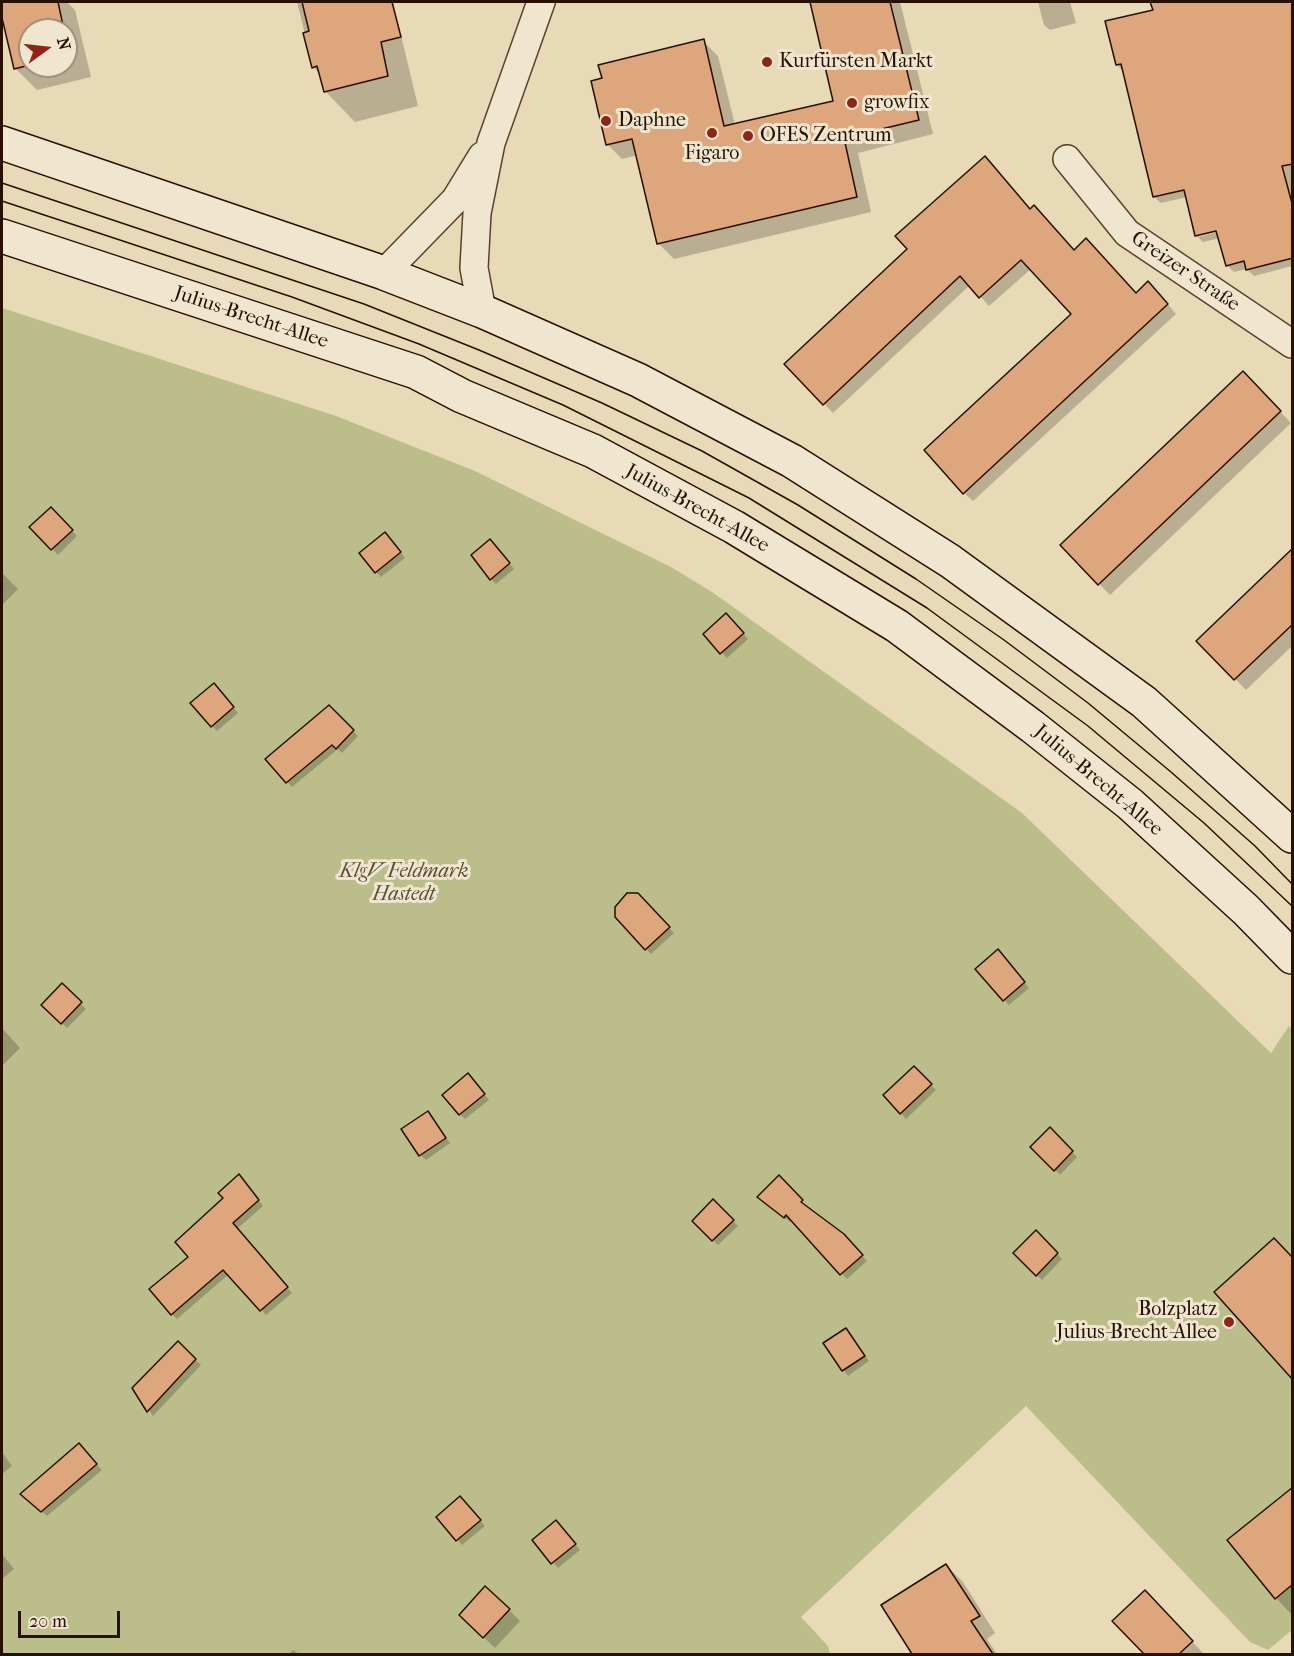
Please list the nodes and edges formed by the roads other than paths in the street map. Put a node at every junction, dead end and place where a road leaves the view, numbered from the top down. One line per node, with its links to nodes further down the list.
1 (541, 2): 3 (street)
2 (2, 143): 6 (main road)
3 (491, 143): 6 (street); 7 (street)
4 (1067, 159): 8 (street, Greizer Straße)
5 (2, 236): 10 (main road, Julius-Brecht-Allee)
6 (384, 273): 7 (main road)
7 (482, 311): 9 (main road)
8 (1293, 344)
9 (1293, 836)
10 (1293, 957)

